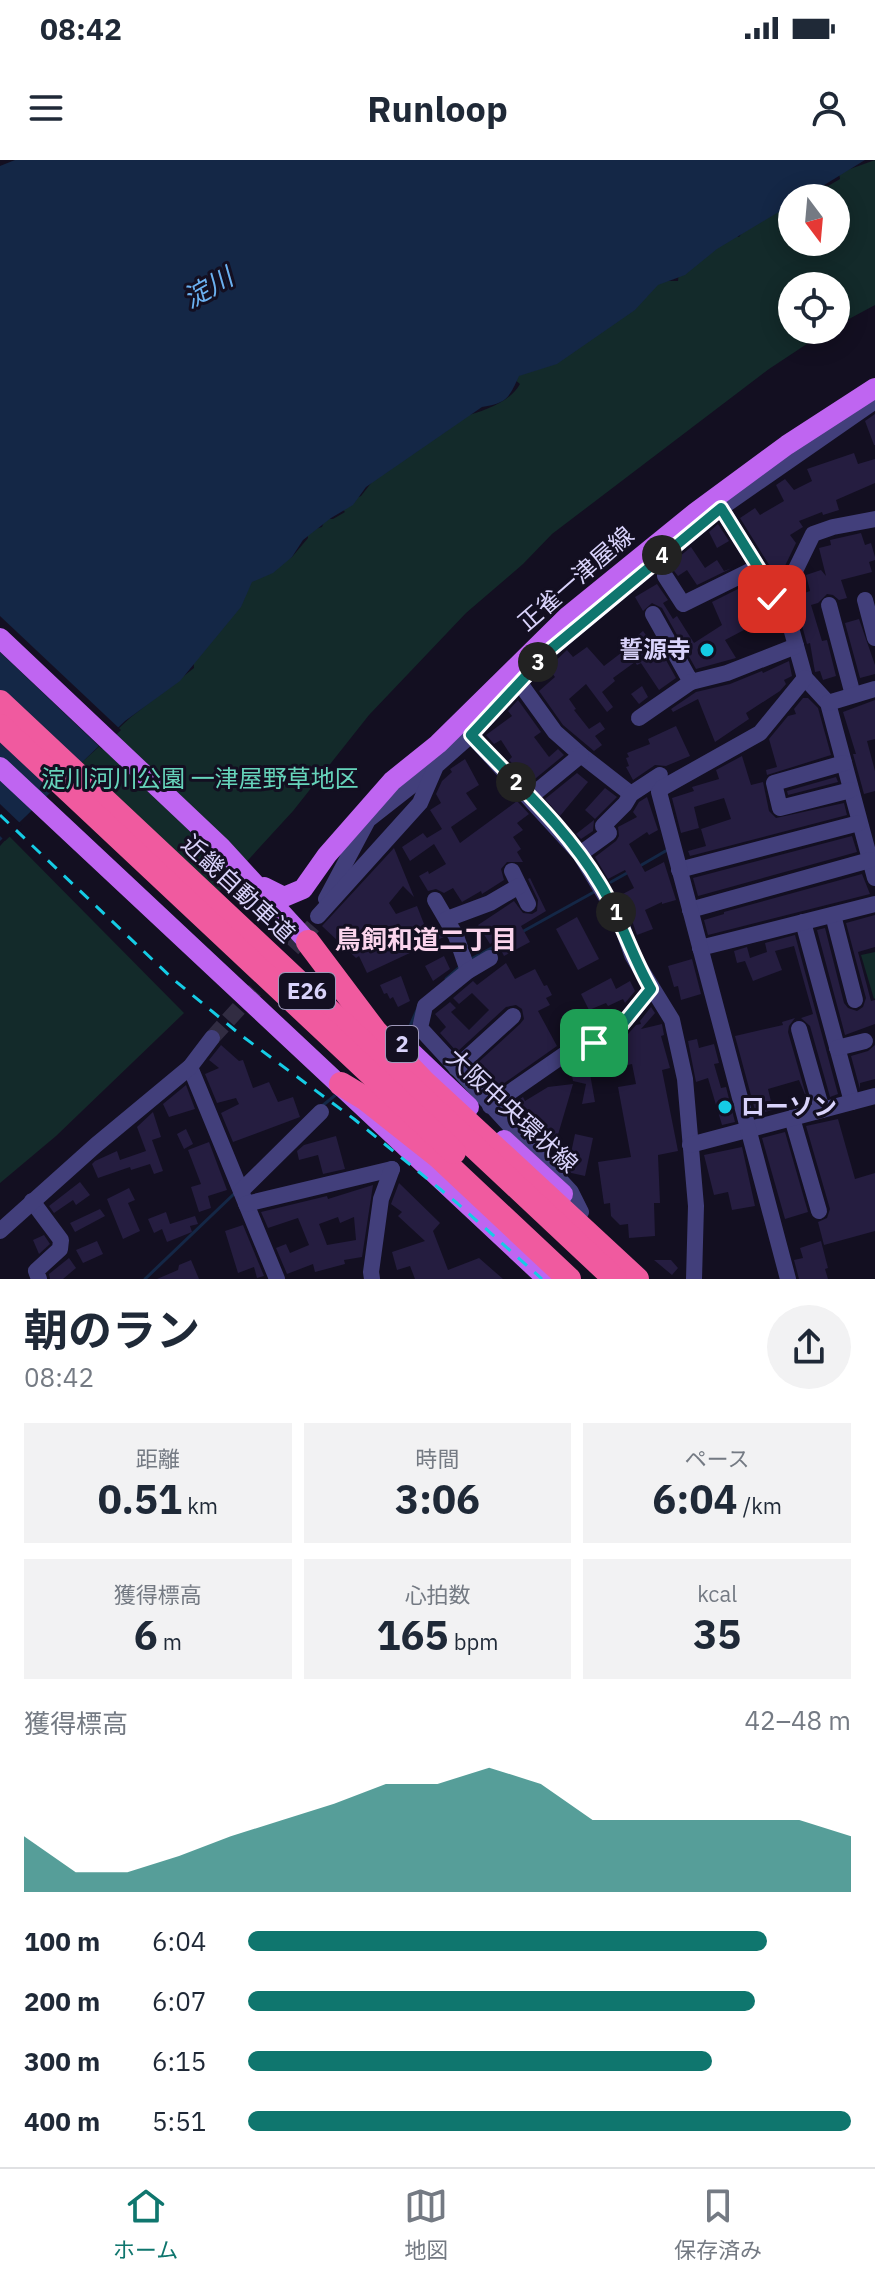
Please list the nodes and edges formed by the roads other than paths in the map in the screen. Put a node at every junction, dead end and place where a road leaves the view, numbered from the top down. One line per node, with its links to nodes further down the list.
1 (875, 388): 40 (main road, 正雀一津屋線)
2 (875, 401): 3 (street)
3 (721, 508): 5 (street); 15 (street)
4 (875, 519): 8 (street)
5 (758, 567): 7 (street); 8 (street)
6 (665, 576): 7 (street)
7 (679, 598): 16 (street)
8 (779, 598): 13 (street)
9 (865, 600): 12 (street)
10 (829, 605): 18 (street)
11 (0, 638): 40 (main road, 大阪中央環状線 / 2)
12 (875, 638)
13 (792, 648): 14 (street); 16 (street)
14 (805, 678): 20 (street); 35 (street)
15 (519, 682): 23 (street); 24 (street)
16 (691, 682): 21 (street)
17 (875, 689): 18 (street)
18 (853, 695): 20 (street)
19 (0, 702): 78 (highway, 近畿自動車道 / E26, bridge)
20 (828, 703): 25 (street)
21 (639, 718)
22 (0, 726): 77 (highway, 近畿自動車道 / E26, bridge)
23 (471, 735): 26 (street); 31 (street)
24 (581, 755): 30 (street); 31 (street)
25 (844, 763): 29 (street); 29 (street)
26 (436, 766): 45 (street); 45 (street)
27 (0, 767): 58 (main road)
28 (660, 775): 30 (street)
29 (851, 790): 32 (street)
30 (631, 794): 33 (street)
31 (530, 797): 33 (street)
32 (859, 823): 34 (street); 35 (street)
33 (580, 854): 49 (street)
34 (870, 860): 36 (street); 41 (street)
35 (679, 870): 41 (street)
36 (875, 878)
37 (435, 900): 43 (street)
38 (528, 904): 43 (street)
39 (875, 904): 42 (street)
40 (282, 908): 45 (main road, 大阪中央環状線 / 2)
41 (690, 910): 46 (street)
42 (833, 915): 44 (street); 50 (street)
43 (447, 919): 48 (street)
44 (803, 922): 46 (street); 55 (street)
45 (313, 928): 70 (main road, 大阪中央環状線 / 2); 79 (highway)
46 (700, 948): 65 (street)
47 (490, 958): 48 (street)
48 (468, 971): 57 (street)
49 (651, 989): 61 (street); 66 (street)
50 (855, 1000)
51 (513, 1016): 57 (street)
52 (799, 1029): 62 (street)
53 (212, 1038): 56 (street)
54 (865, 1041): 55 (street)
55 (837, 1048): 60 (street)
56 (190, 1067): 67 (street); 68 (street)
57 (456, 1068): 61 (street)
58 (341, 1084): 75 (main road); 76 (highway)
59 (875, 1096): 60 (street)
60 (852, 1102): 62 (street)
61 (490, 1106): 70 (street)
62 (822, 1110): 64 (street)
63 (321, 1112): 67 (street)
64 (792, 1118): 65 (street); 69 (street)
65 (748, 1130): 66 (street); 82 (street)
66 (690, 1145): 81 (street)
67 (243, 1198): 73 (street); 74 (street)
68 (32, 1201): 71 (street); 72 (street)
69 (819, 1211)
70 (581, 1212): 80 (main road, 大阪中央環状線 / 2)
71 (0, 1231)
72 (39, 1279)
73 (277, 1279)
74 (372, 1279)
75 (547, 1279)
76 (569, 1279)
77 (590, 1279)
78 (615, 1279)
79 (637, 1279)
80 (653, 1279)
81 (694, 1279)
82 (788, 1279)

